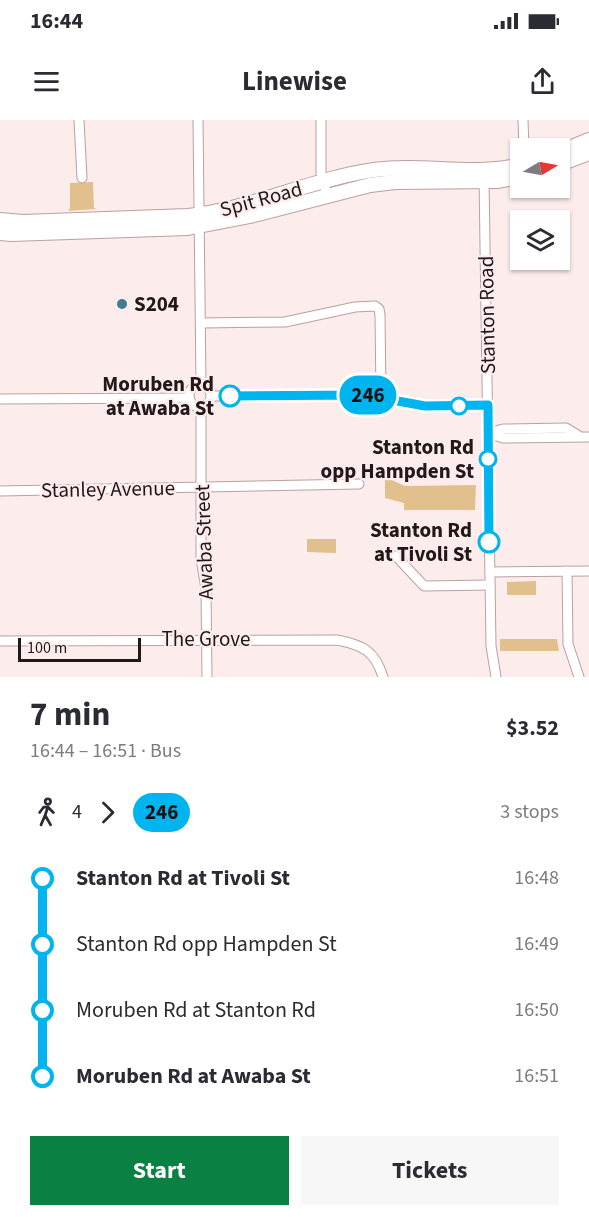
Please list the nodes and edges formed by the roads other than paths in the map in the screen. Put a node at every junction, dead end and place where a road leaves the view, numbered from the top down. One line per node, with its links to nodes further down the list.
1 (79, 120): 13 (street)
2 (198, 120): 16 (street)
3 (321, 120): 14 (street)
4 (523, 120): 5 (street)
5 (524, 138)
6 (589, 140): 7 (highway)
7 (570, 148)
8 (589, 153): 9 (highway)
9 (570, 160)
10 (510, 168): 11 (highway, Spit Road)
11 (484, 176): 12 (highway, Spit Road); 14 (highway, Spit Road); 24 (street, Stanton Road)
12 (510, 177)
13 (82, 178)
14 (325, 188): 16 (highway, Spit Road)
15 (0, 220): 16 (highway, Spit Road)
16 (199, 221): 17 (highway, Spit Road); 18 (street)
17 (0, 233)
18 (201, 323): 19 (street); 21 (street)
19 (201, 385): 20 (street); 22 (street)
20 (212, 396): 21 (street); 25 (street)
21 (381, 397): 24 (street)
22 (189, 398): 23 (street); 25 (street)
23 (0, 399)
24 (488, 405): 26 (street, Stanton Road)
25 (201, 407): 29 (street, Awaba Street)
26 (488, 434): 27 (street); 34 (street, Stanton Road)
27 (584, 437)
28 (359, 484): 29 (street, Stanley Avenue)
29 (201, 487): 30 (street, Stanley Avenue); 36 (street, Awaba Street)
30 (0, 491)
31 (396, 556): 35 (street)
32 (567, 571): 33 (street); 34 (street); 41 (street)
33 (589, 571)
34 (490, 572): 35 (street, Stanton Road)
35 (490, 585): 40 (street, Stanton Road)
36 (207, 639): 37 (street, The Grove); 38 (street, Awaba Street); 39 (street, The Grove)
37 (0, 641)
38 (207, 677)
39 (383, 677)
40 (496, 677)
41 (579, 677)

